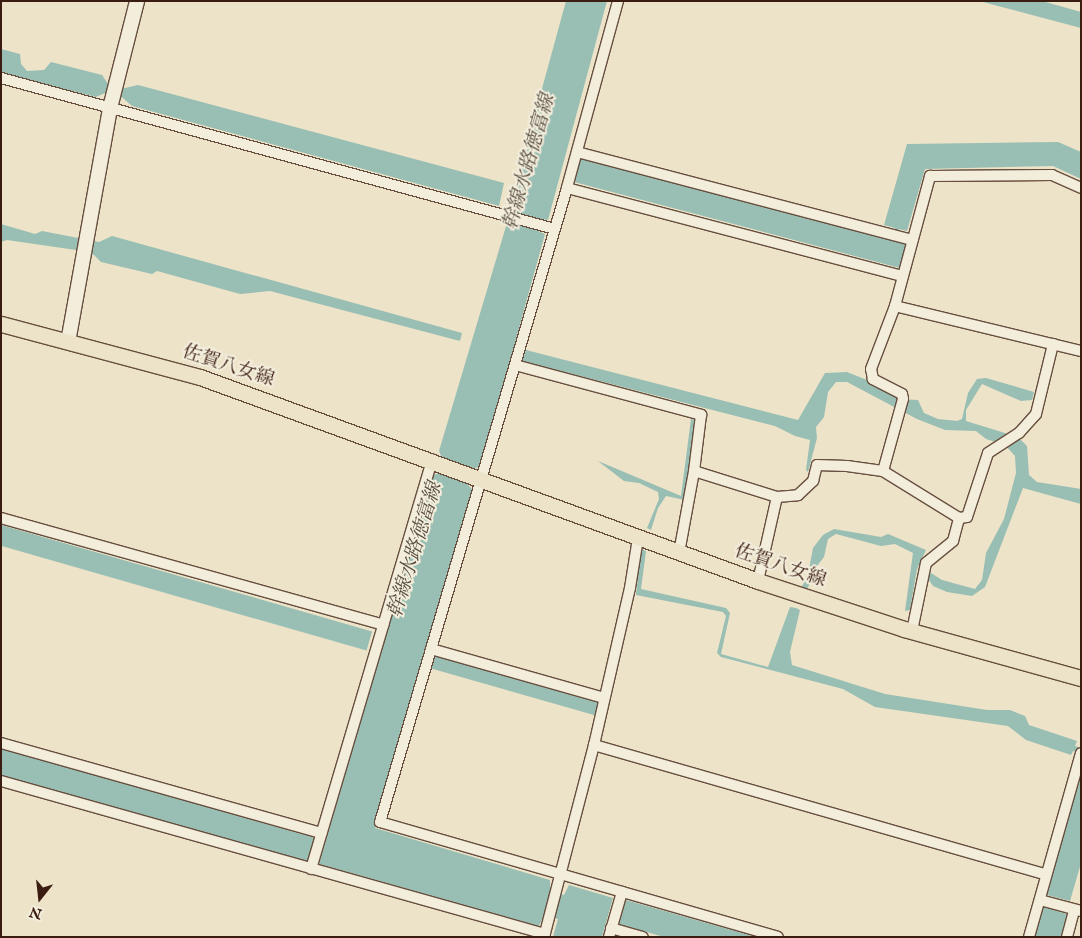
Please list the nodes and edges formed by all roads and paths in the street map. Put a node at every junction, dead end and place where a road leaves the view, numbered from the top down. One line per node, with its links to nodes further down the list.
1 (137, 1): 4 (street)
2 (618, 1): 5 (street)
3 (1, 78): 4 (street)
4 (111, 104): 8 (street); 13 (street)
5 (577, 152): 6 (street); 9 (street)
6 (567, 188): 8 (street); 10 (street)
7 (1081, 188): 9 (street)
8 (551, 228): 16 (street)
9 (913, 240): 10 (street)
10 (903, 276): 11 (street)
11 (894, 306): 14 (street); 19 (street)
12 (1, 324): 13 (main road, 佐賀八女線)
13 (68, 342): 17 (main road, 佐賀八女線)
14 (1054, 344): 15 (street); 23 (street)
15 (1081, 351)
16 (514, 365): 18 (street); 20 (street)
17 (435, 461): 20 (main road, 佐賀八女線); 27 (street)
18 (694, 471): 21 (street); 25 (street)
19 (883, 472): 21 (street); 23 (street)
20 (477, 476): 24 (main road, 佐賀八女線); 29 (street)
21 (777, 497): 26 (street)
22 (1, 518): 27 (street)
23 (959, 518): 28 (street)
24 (638, 538): 25 (main road, 佐賀八女線); 31 (street)
25 (679, 553): 26 (main road, 佐賀八女線)
26 (758, 581): 28 (main road, 佐賀八女線)
27 (383, 625): 36 (street)
28 (912, 631): 30 (main road, 佐賀八女線)
29 (431, 648): 31 (street); 39 (street)
30 (1081, 678)
31 (604, 698): 33 (street)
32 (1, 743): 36 (street)
33 (594, 745): 38 (street); 39 (street)
34 (1080, 754): 38 (street)
35 (1, 781): 37 (street)
36 (322, 833): 37 (street)
37 (311, 869): 44 (street)
38 (1046, 874): 41 (street)
39 (562, 876): 40 (street); 44 (street)
40 (622, 892): 43 (street); 46 (street)
41 (1040, 900): 42 (street); 47 (street)
42 (1078, 911): 48 (street)
43 (610, 932): 45 (street)
44 (544, 936)
45 (643, 937)
46 (778, 937)
47 (1029, 937)
48 (1067, 937)

